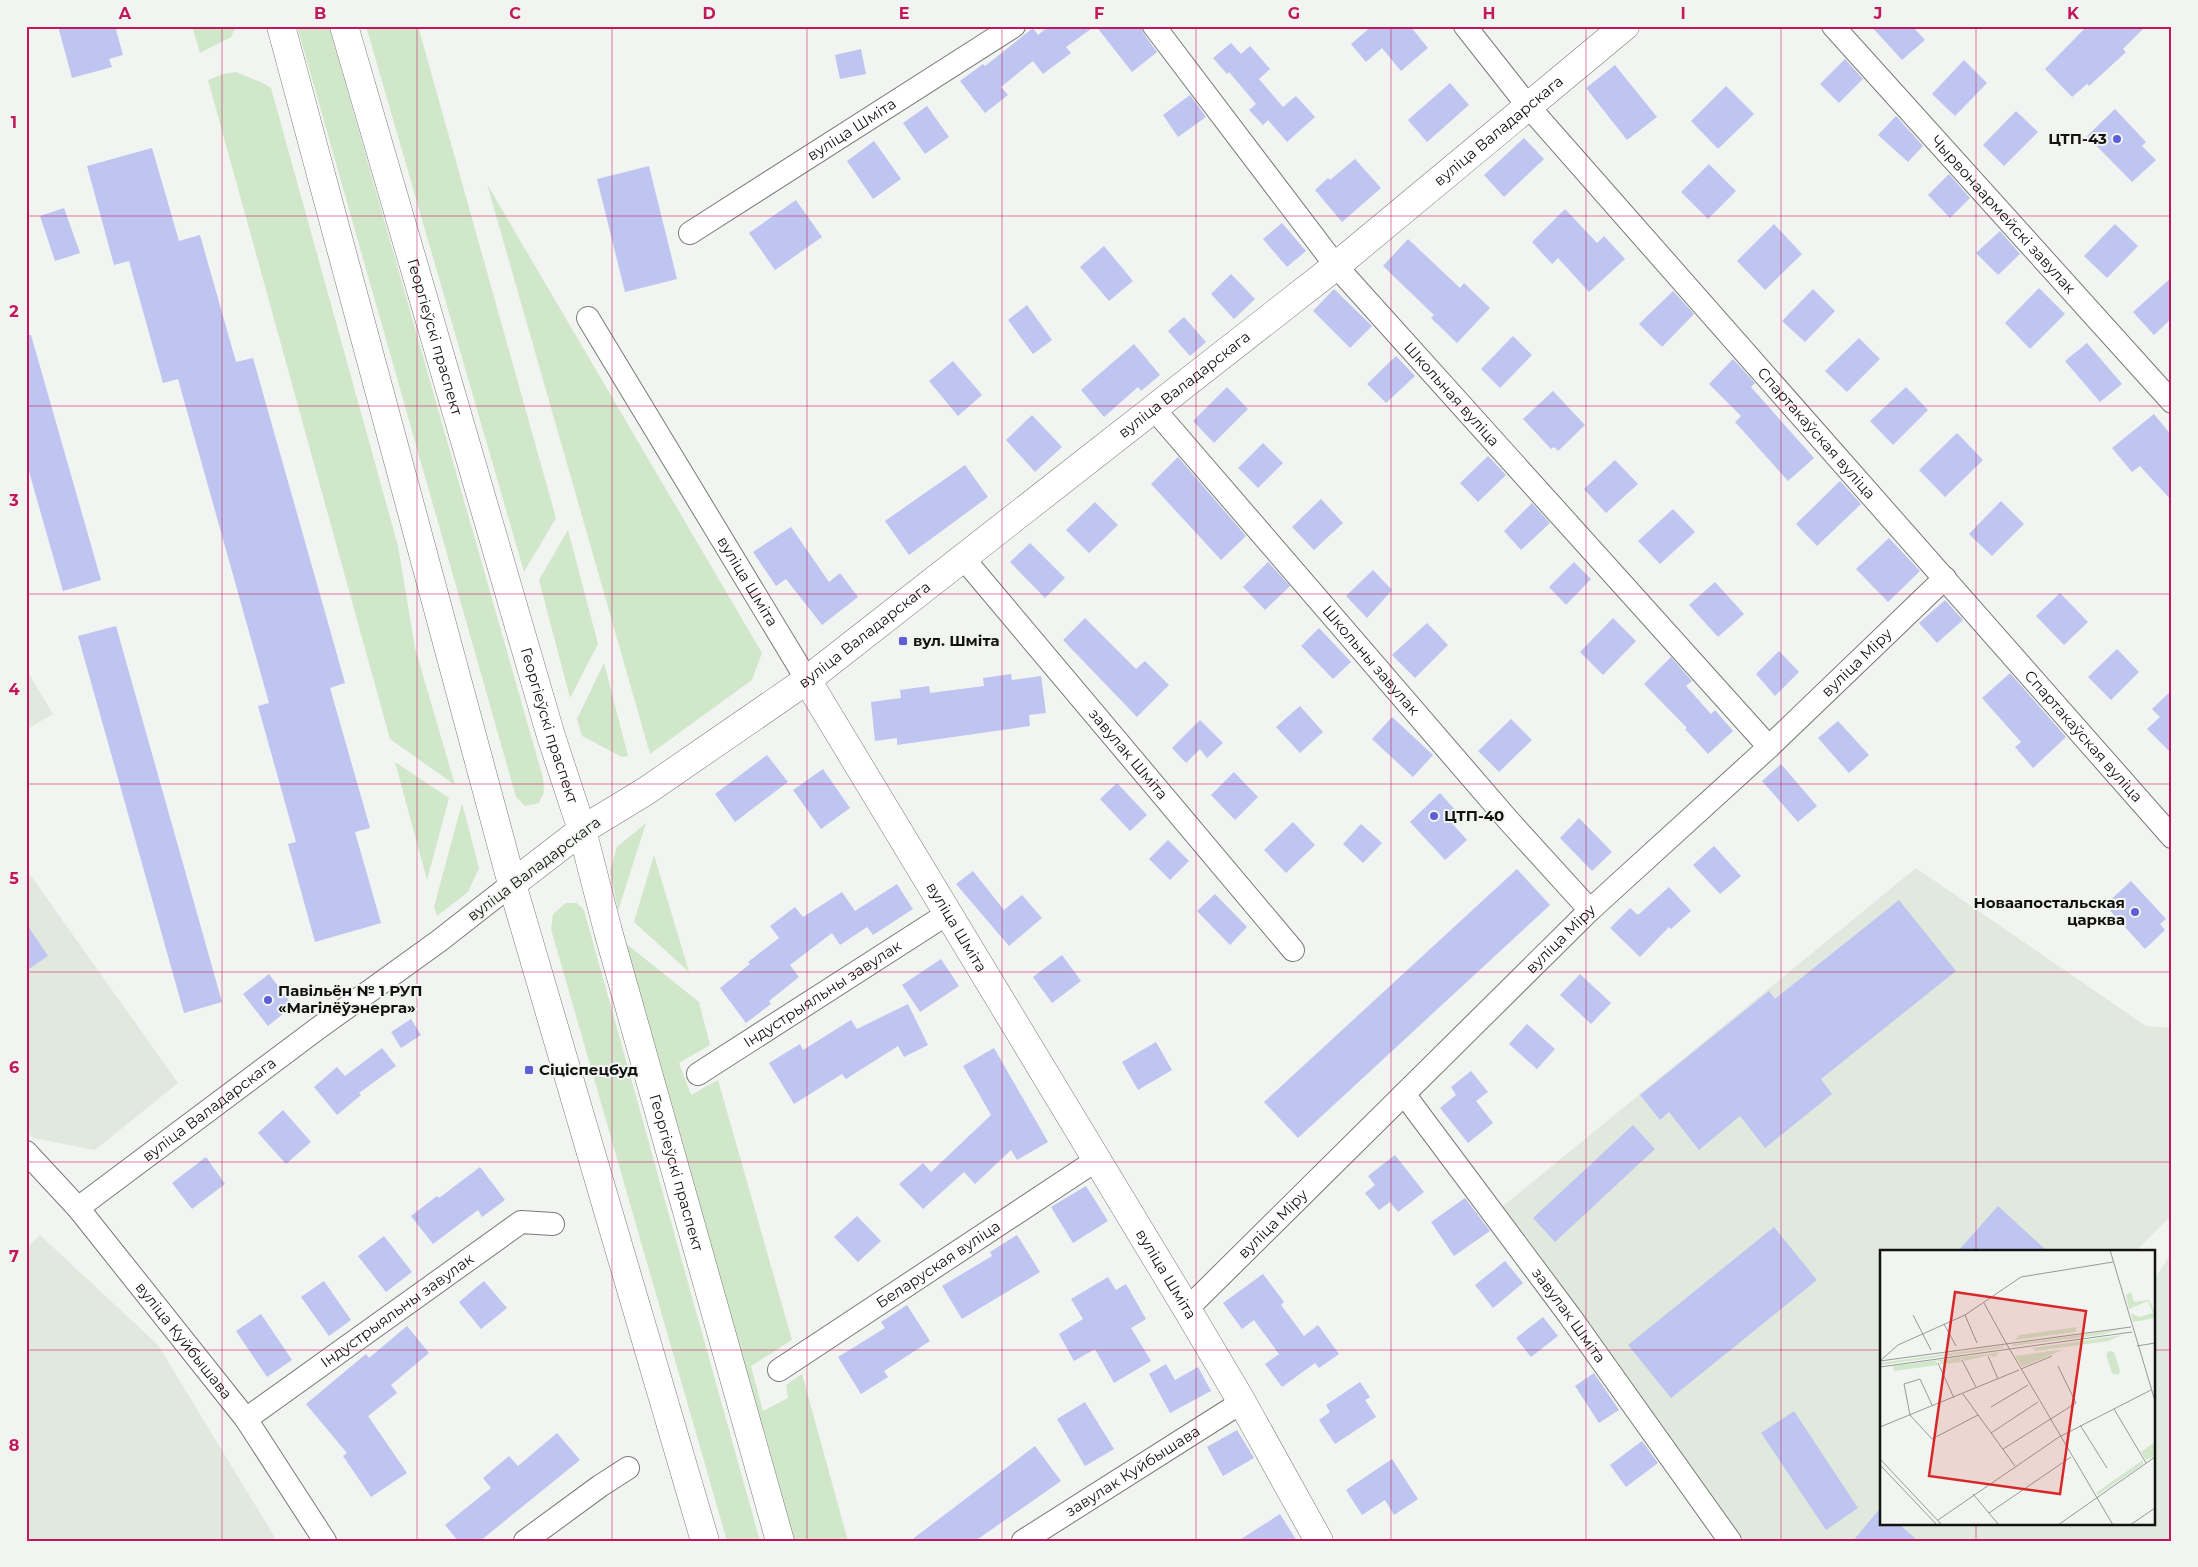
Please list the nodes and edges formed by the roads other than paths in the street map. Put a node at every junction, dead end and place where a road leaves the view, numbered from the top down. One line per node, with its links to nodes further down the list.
1 (280, 26): 20 (main road)
2 (344, 26): 18 (main road, Георгіеўскі праспект)
3 (1014, 26): 9 (street, вуліца Шміта)
4 (1154, 26): 10 (street, Школьная вуліца)
5 (1465, 26): 8 (street, Спартакаўская вуліца)
6 (1624, 26): 8 (main road, вуліца Валадарскага)
7 (1833, 26): 12 (street, Чырвонаармейскі завулак)
8 (1528, 106): 10 (main road, вуліца Валадарскага); 15 (street, Спартакаўская вуліца)
9 (690, 233)
10 (1336, 266): 13 (main road, вуліца Валадарскага); 17 (street, Школьная вуліца)
11 (588, 318): 16 (street, вуліца Шміта)
12 (2172, 402)
13 (1154, 409): 14 (main road, вуліца Валадарскага); 21 (street, Школьны завулак)
14 (964, 559): 16 (main road, вуліца Валадарскага); 23 (street, завулак Шміта)
15 (1945, 578): 17 (street, вуліца Міру); 19 (street, Спартакаўская вуліца)
16 (807, 680): 18 (main road, вуліца Валадарскага); 22 (main road, вуліца Шміта)
17 (1768, 747): 21 (street, вуліца Міру)
18 (582, 830): 20 (main road, вуліца Валадарскага); 38 (main road, Георгіеўскі праспект)
19 (2172, 837)
20 (512, 884): 28 (street, вуліца Валадарскага); 37 (main road)
21 (1590, 910): 25 (street, вуліца Міру)
22 (947, 914): 24 (street, Індустрыяльны завулак); 27 (main road, вуліца Шміта)
23 (1293, 950)
24 (698, 1074)
25 (1404, 1094): 30 (street, вуліца Міру); 41 (street, завулак Шміта)
26 (26, 1152): 28 (street, вуліца Куйбышава)
27 (1098, 1159): 30 (main road, вуліца Шміта); 31 (street, Беларуская вуліца)
28 (78, 1208): 33 (street, вуліца Куйбышава)
29 (553, 1224): 33 (street, Індустрыяльны завулак)
30 (1187, 1309): 32 (main road, вуліца Шміта)
31 (779, 1370)
32 (1242, 1402): 39 (street, завулак Куйбышава); 40 (main road, вуліца Шміта)
33 (246, 1419): 35 (street, вуліца Куйбышава)
34 (628, 1468): 36 (street)
35 (325, 1541)
36 (525, 1541)
37 (705, 1541)
38 (780, 1541)
39 (1023, 1541)
40 (1319, 1541)
41 (1730, 1541)

